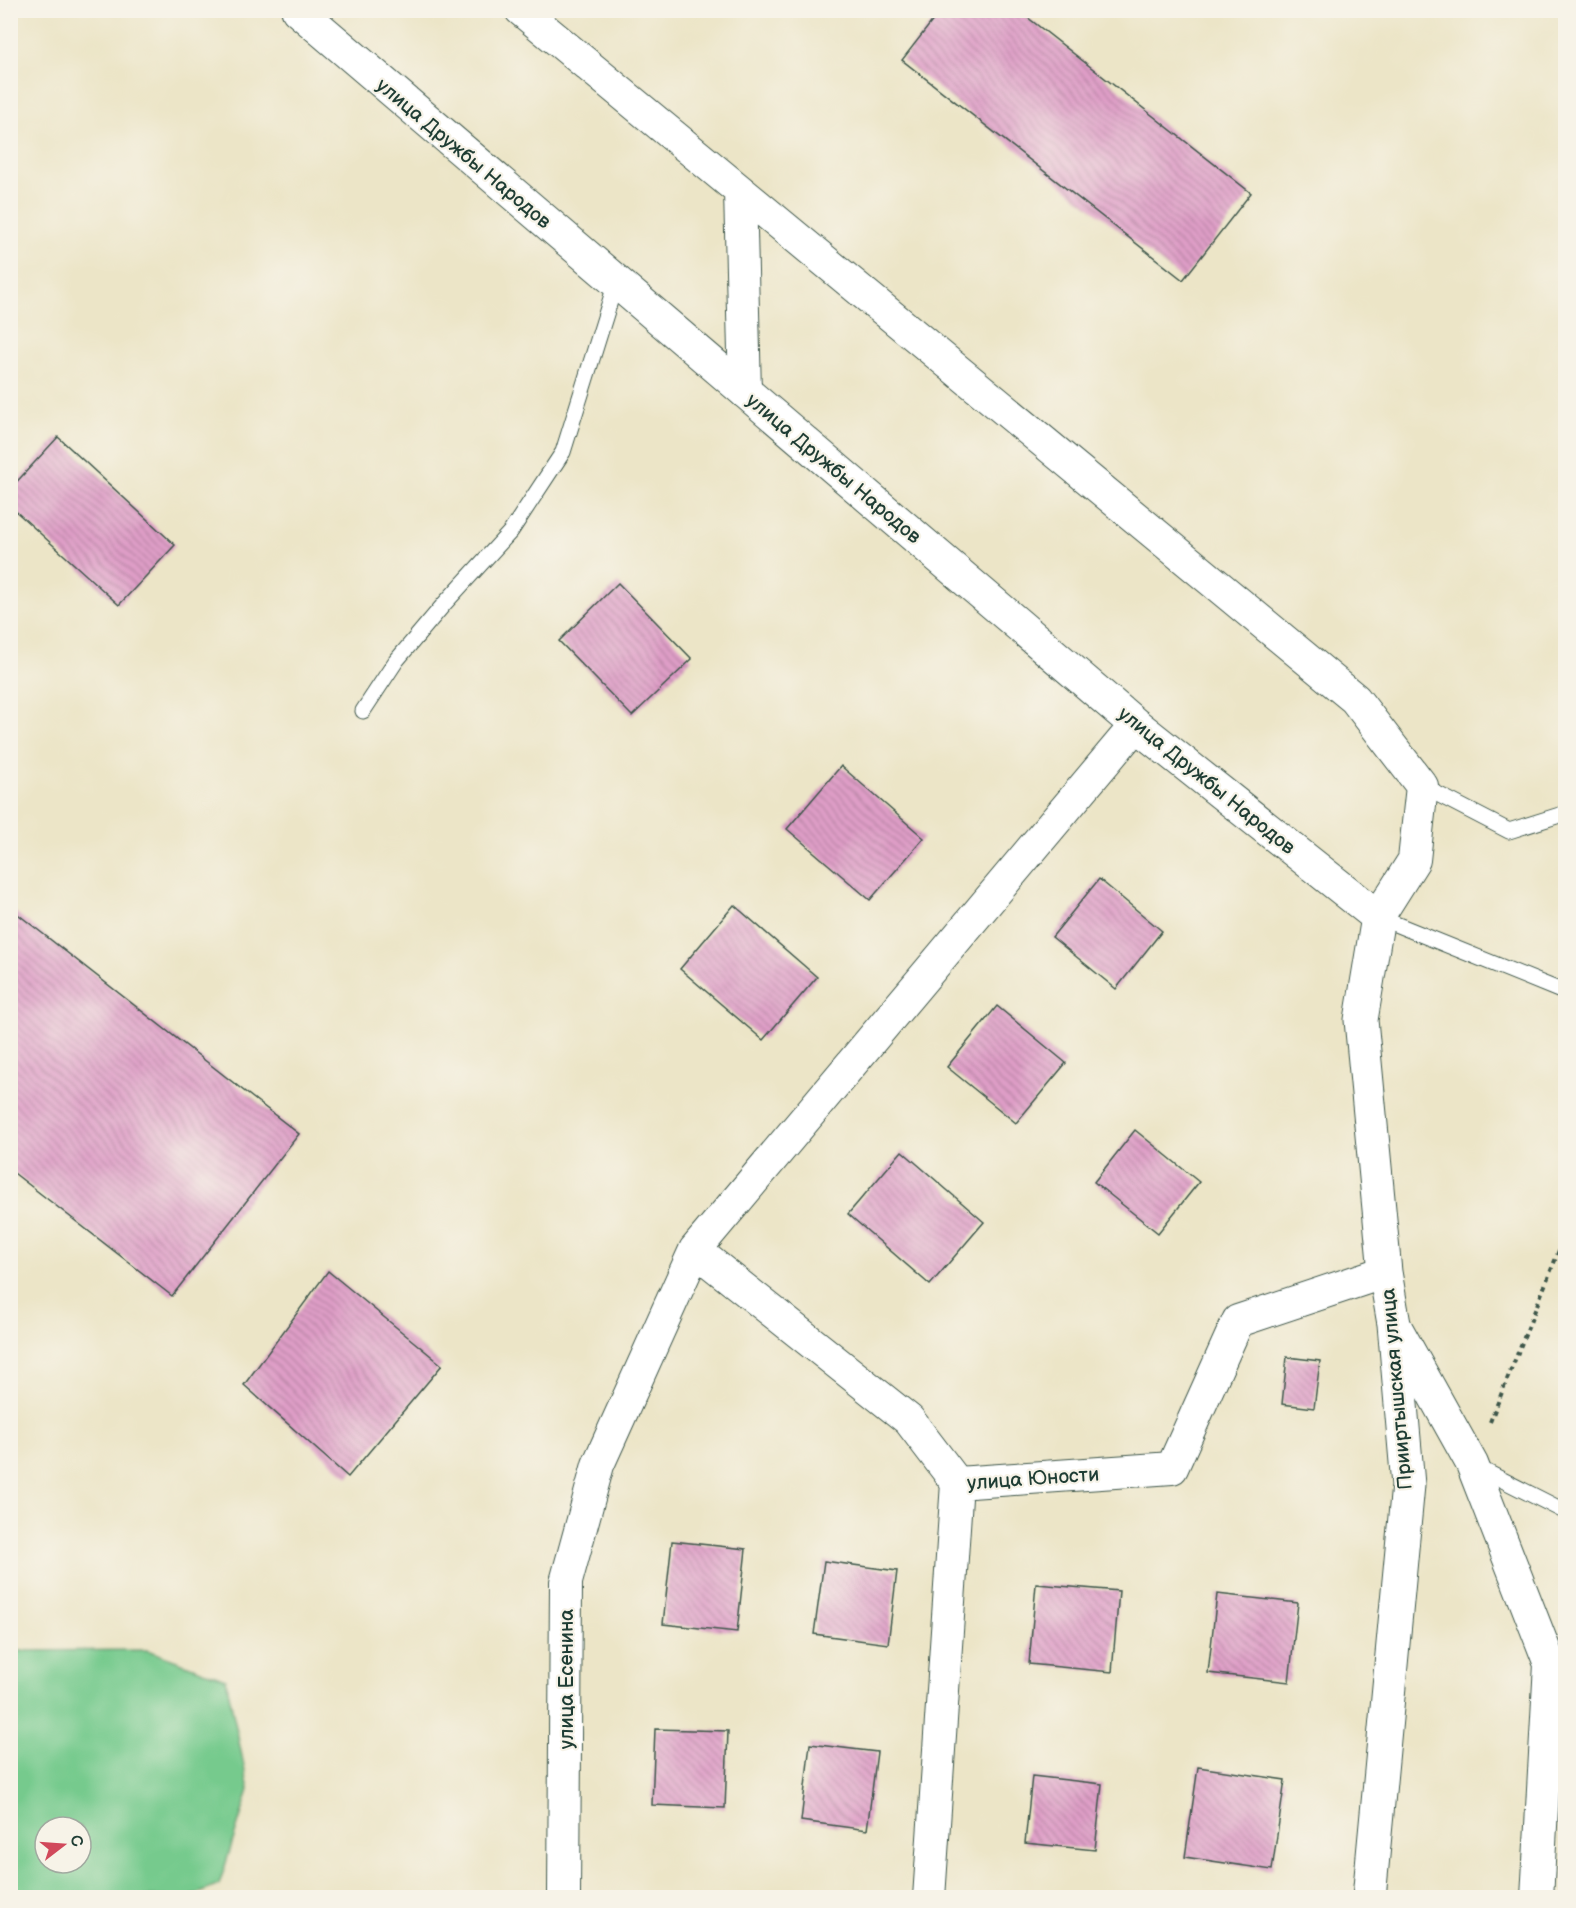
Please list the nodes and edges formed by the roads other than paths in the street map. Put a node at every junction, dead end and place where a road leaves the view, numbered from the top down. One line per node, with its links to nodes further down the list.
1 (298, 10): 4 (street, улица Дружбы Народов)
2 (521, 10): 3 (street)
3 (740, 191): 5 (street); 8 (street)
4 (616, 282): 5 (street, улица Дружбы Народов); 6 (lane)
5 (745, 392): 7 (street, улица Дружбы Народов)
6 (363, 711)
7 (1136, 725): 10 (street, улица Дружбы Народов); 12 (street, улица Есенина)
8 (1422, 786): 9 (lane); 10 (street)
9 (1566, 813)
10 (1378, 917): 11 (lane); 13 (street, Прииртышская улица)
11 (1566, 993)
12 (695, 1250): 16 (street); 18 (street, улица Есенина)
13 (1384, 1272): 14 (street, Прииртышская улица); 16 (street, улица Юности)
14 (1394, 1324): 15 (street); 20 (street, Прииртышская улица)
15 (1472, 1464): 17 (lane); 21 (street)
16 (957, 1483): 19 (street, улица Юности)
17 (1566, 1512)
18 (564, 1898)
19 (929, 1898)
20 (1369, 1898)
21 (1536, 1898)

